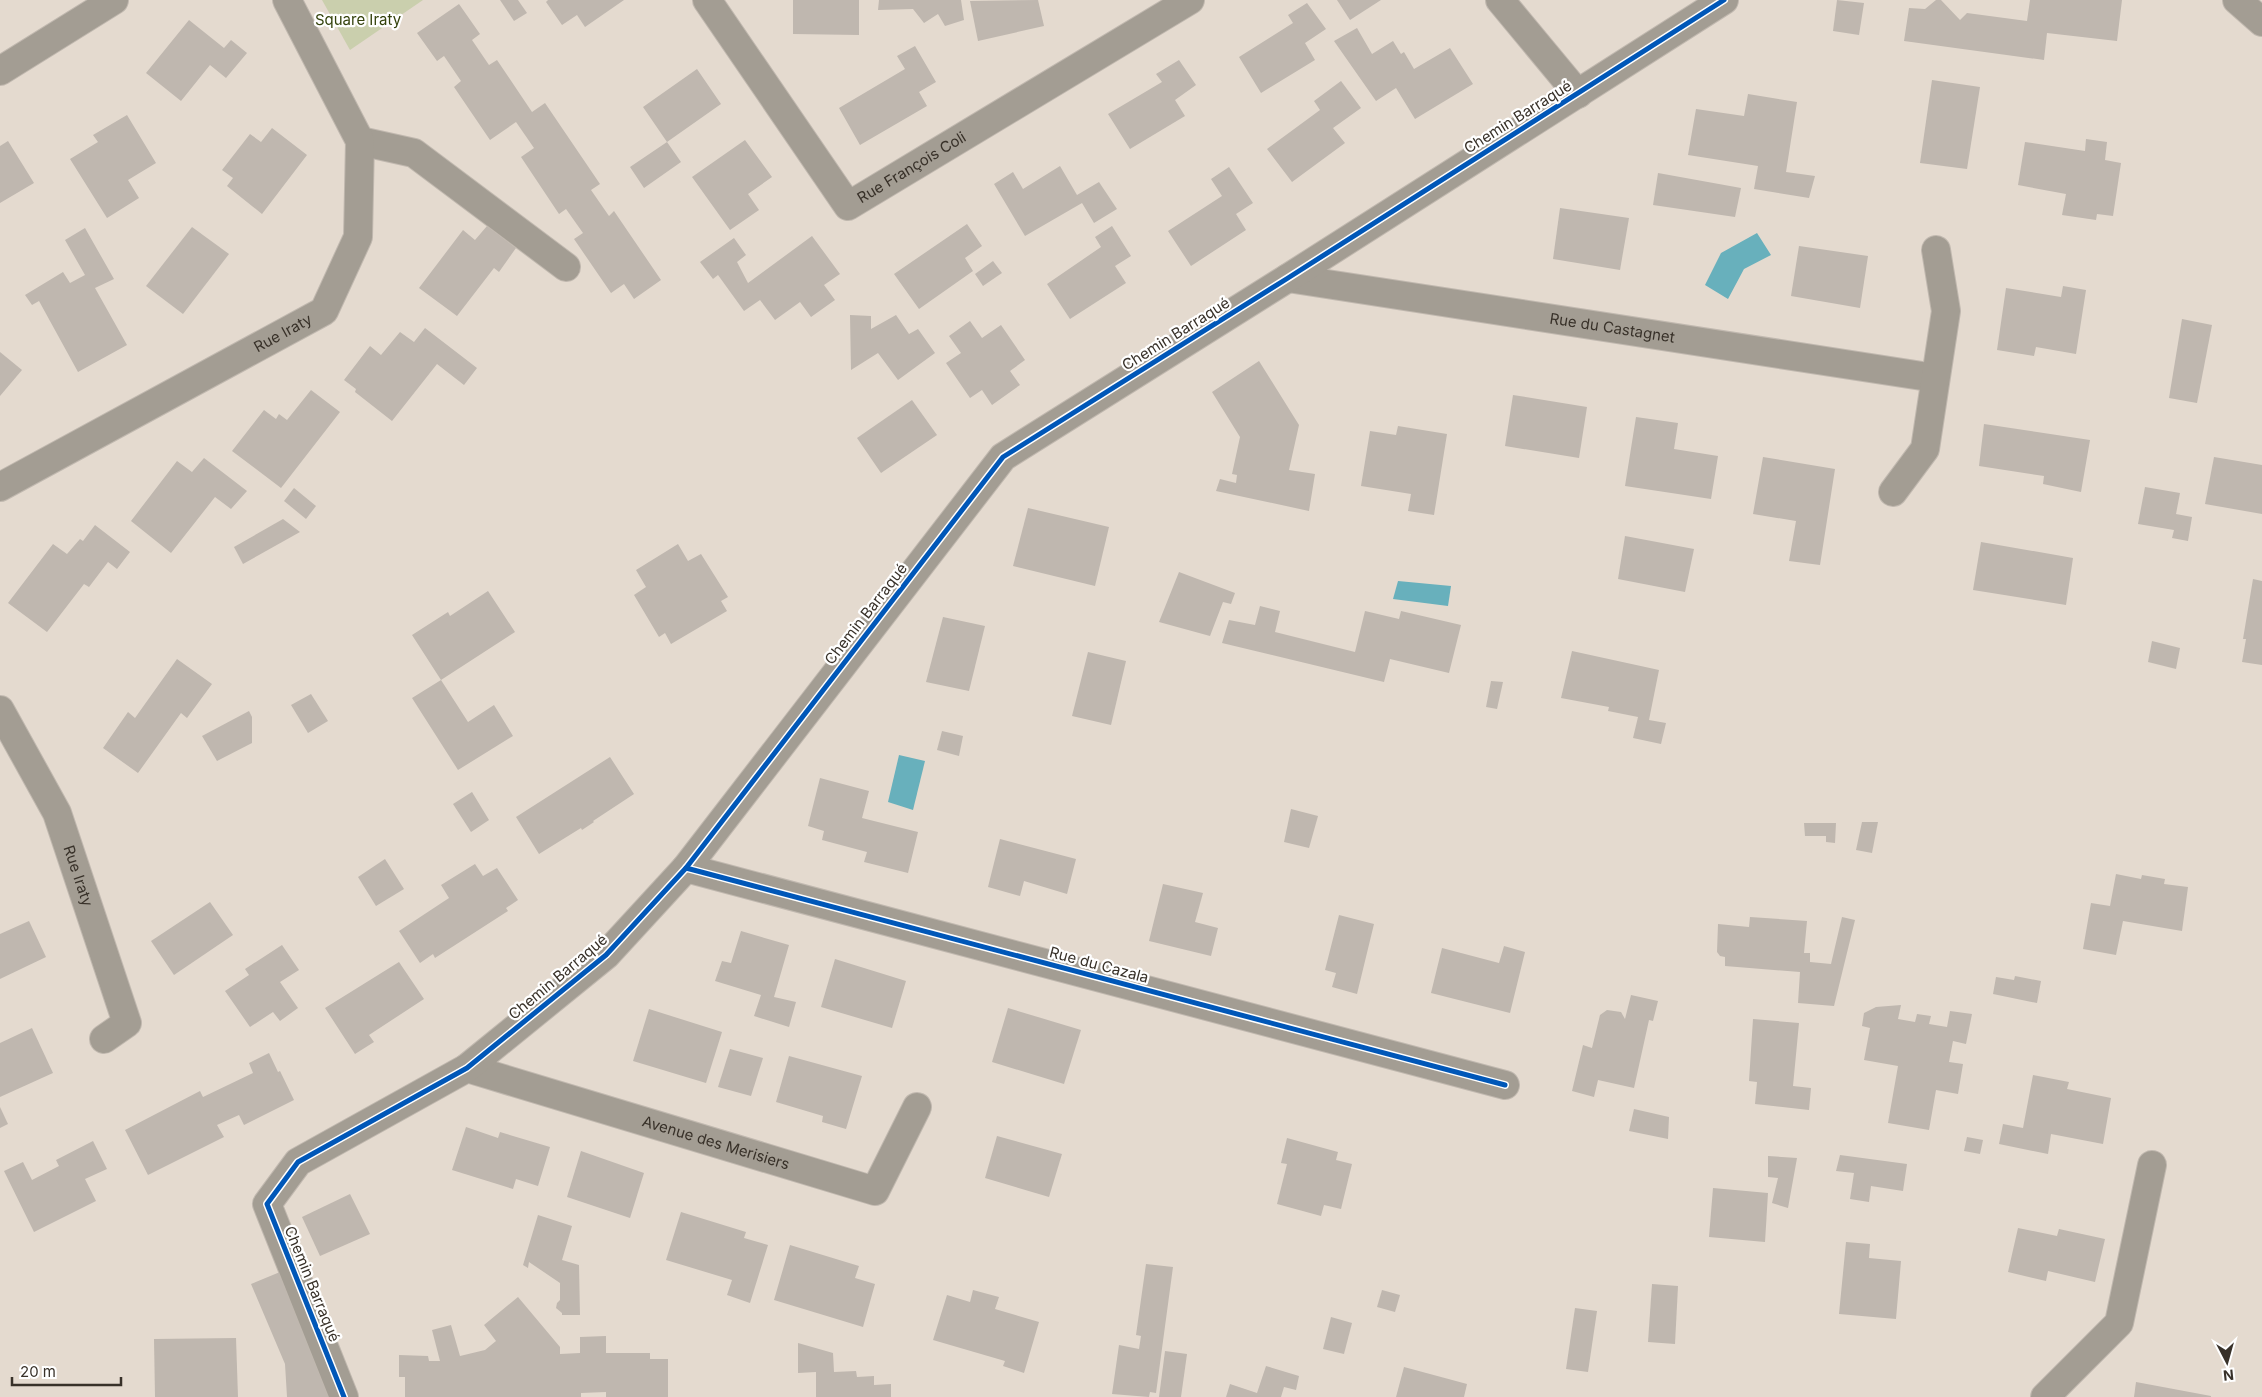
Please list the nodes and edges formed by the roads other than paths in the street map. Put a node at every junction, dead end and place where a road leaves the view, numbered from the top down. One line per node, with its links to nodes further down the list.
1 (114, 0): 9 (street)
2 (287, 0): 11 (street, Rue Iraty)
3 (707, 0): 4 (street, Rue François Coli)
4 (1190, 0)
5 (1500, 0): 10 (street)
6 (1724, 0): 10 (street, Chemin Barraqué)
7 (2237, 0): 8 (street)
8 (2262, 22)
9 (0, 71)
10 (1578, 94): 14 (street, Chemin Barraqué)
11 (360, 141): 13 (street); 16 (street, Rue Iraty)
12 (1936, 250): 15 (street)
13 (566, 268)
14 (1288, 278): 15 (street, Rue du Castagnet); 19 (street, Chemin Barraqué)
15 (1935, 378): 17 (street)
16 (0, 487)
17 (1893, 492)
18 (0, 710): 20 (street, Rue Iraty)
19 (686, 868): 21 (street, Chemin Barraqué); 22 (street, Rue du Cazala)
20 (104, 1038)
21 (467, 1068): 23 (street, Avenue des Merisiers); 25 (street, Chemin Barraqué)
22 (1505, 1085)
23 (917, 1107)
24 (2152, 1164): 26 (street)
25 (344, 1397)
26 (2045, 1397)

